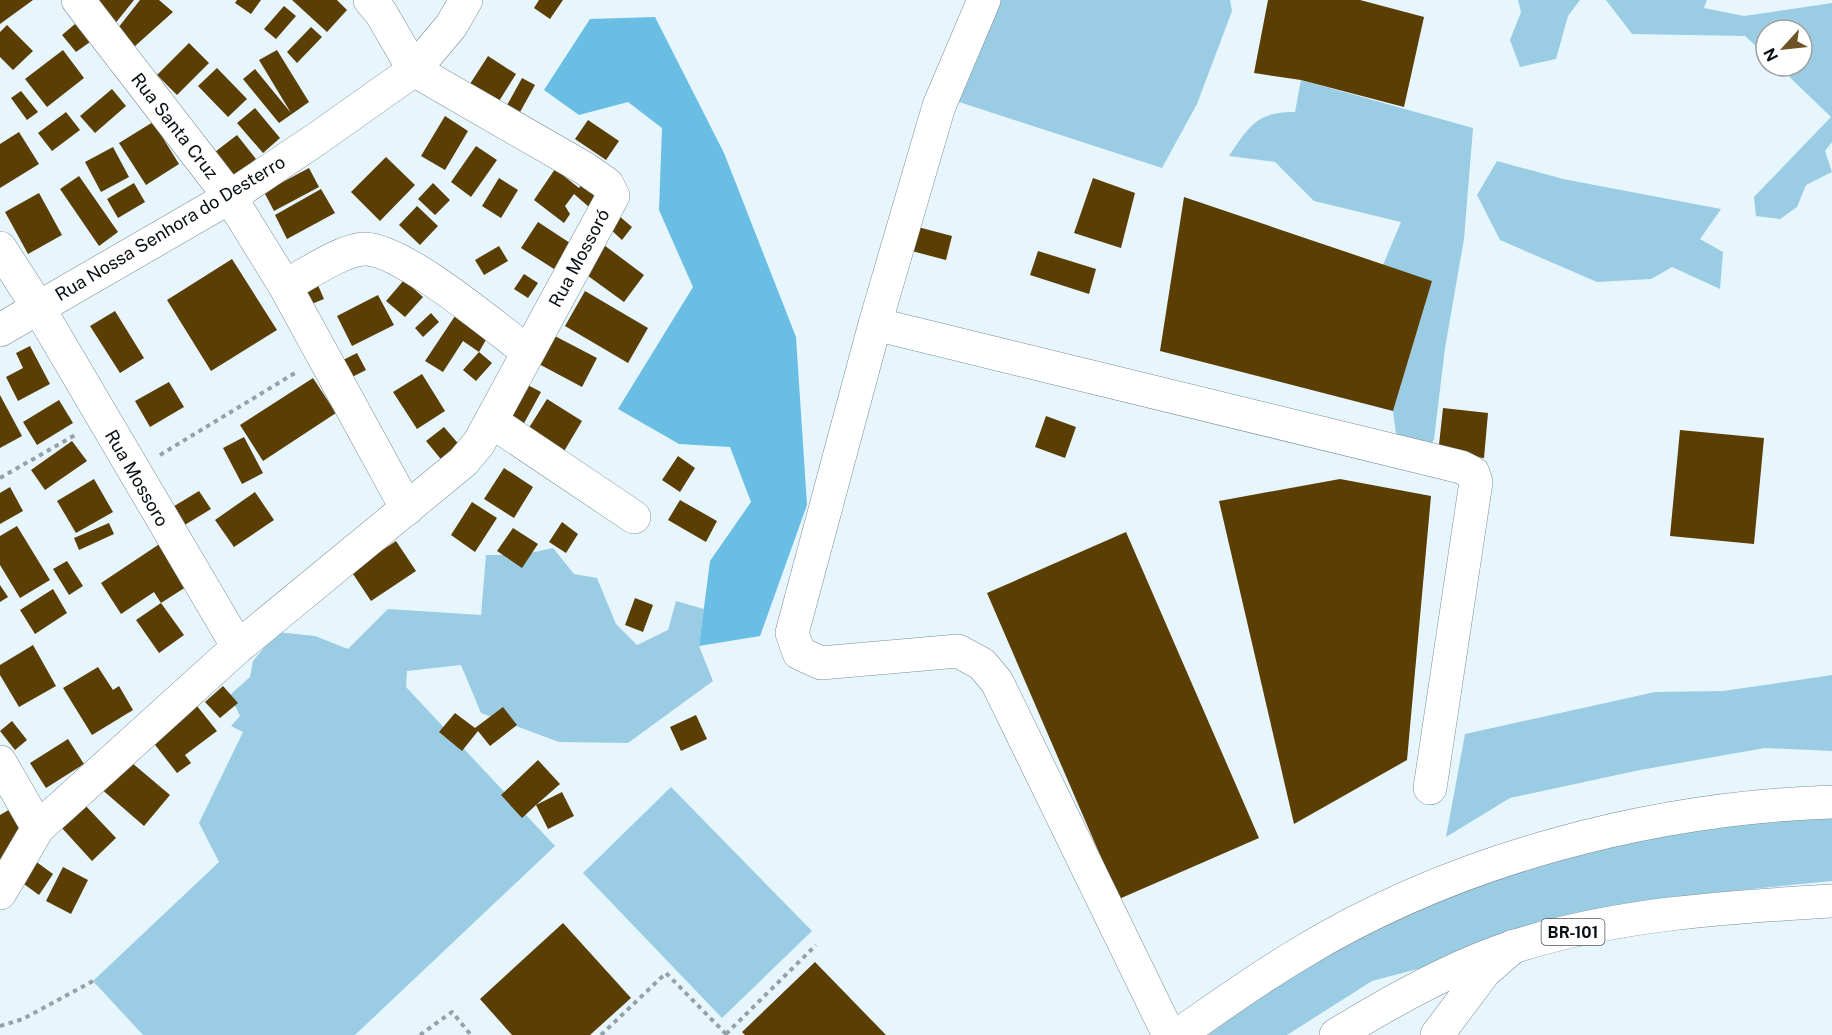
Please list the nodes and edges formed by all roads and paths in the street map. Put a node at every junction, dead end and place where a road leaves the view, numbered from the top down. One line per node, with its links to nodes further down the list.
1 (78, 0): 6 (main road, Rua Santa Cruz)
2 (370, 0): 5 (main road)
3 (466, 0): 5 (main road, Rua Nossa Senhora do Desterro)
4 (984, 0): 10 (main road)
5 (414, 70): 6 (main road, Rua Nossa Senhora do Desterro); 12 (main road, Rua Mossoró)
6 (230, 197): 8 (main road, Rua Santa Cruz); 9 (main road, Rua Nossa Senhora do Desterro)
7 (0, 248): 9 (main road)
8 (285, 286): 12 (main road); 13 (main road, Rua Santa Cruz)
9 (38, 307): 11 (main road, Rua Nossa Senhora do Desterro); 14 (main road, Rua Mossoro)
10 (875, 324): 22 (main road); 35 (main road)
11 (0, 330)
12 (528, 352): 15 (main road, Rua Mossoró)
13 (321, 357): 16 (path); 18 (main road, Rua Santa Cruz)
14 (103, 419): 16 (main road, Rua Mossoro); 17 (path)
15 (492, 421): 18 (main road, Rua Mossoró); 19 (main road)
16 (133, 471): 20 (main road, Rua Mossoro)
17 (0, 478)
18 (407, 509): 20 (main road)
19 (634, 517)
20 (238, 647): 24 (main road)
21 (0, 762): 24 (main road)
22 (1430, 788)
23 (1832, 802): 36 (main road)
24 (38, 828): 25 (main road)
25 (0, 893)
26 (1832, 901): 28 (main road, BR-101)
27 (816, 945): 31 (path)
28 (1515, 946): 37 (main road, BR-101); 38 (main road)
29 (93, 981): 30 (path)
30 (0, 1026)
31 (727, 1034): 34 (path)
32 (420, 1035): 33 (path)
33 (471, 1035)
34 (601, 1035)
35 (1169, 1035)
36 (1178, 1035)
37 (1336, 1035)
38 (1437, 1035)

